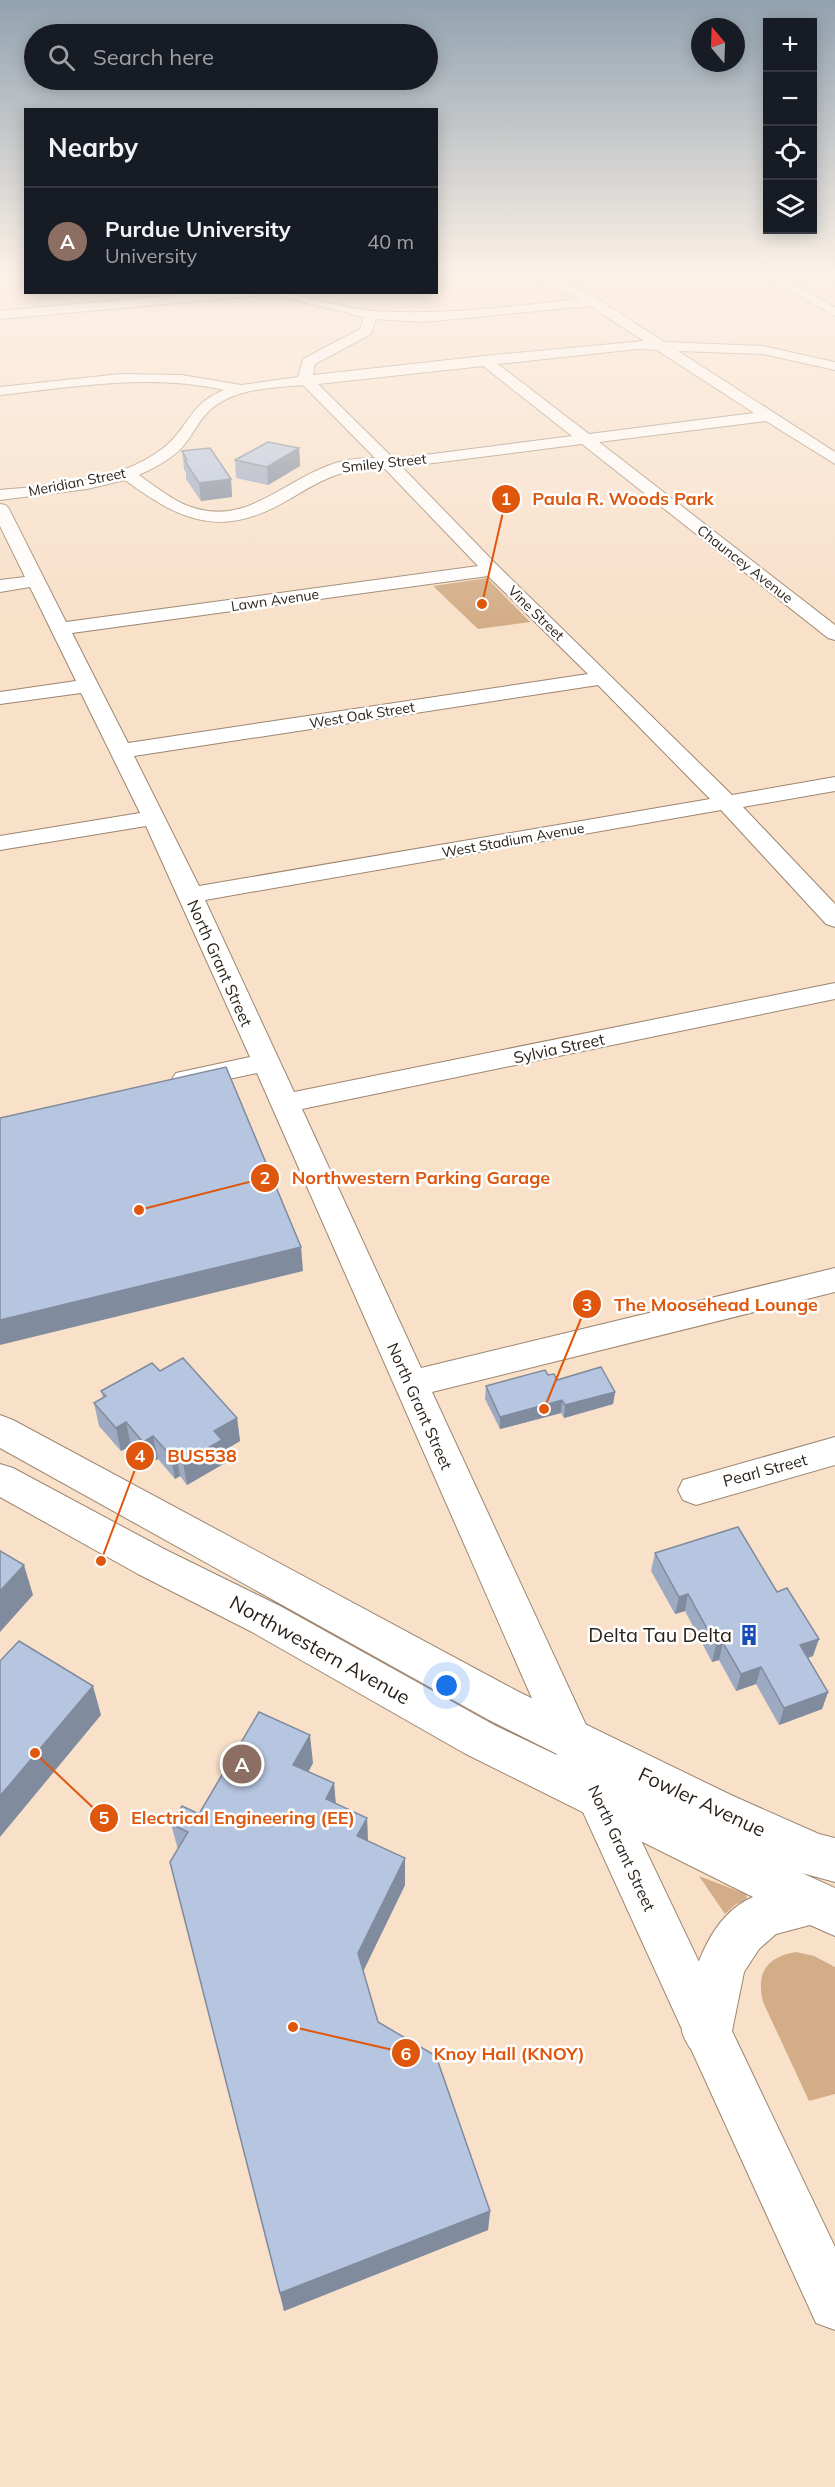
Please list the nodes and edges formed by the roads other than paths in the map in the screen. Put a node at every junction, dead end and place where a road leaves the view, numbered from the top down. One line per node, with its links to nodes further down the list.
1 (237, 390): 11 (street, Meridian Street)
2 (316, 390): 10 (street, Vine Street)
3 (522, 390): 6 (street, Chauncey Avenue)
4 (727, 390): 5 (street)
5 (769, 417): 6 (street, Smiley Street); 8 (street)
6 (582, 438): 10 (street, Smiley Street); 18 (street, Chauncey Avenue)
7 (835, 441): 8 (street)
8 (812, 444): 9 (street)
9 (835, 459)
10 (390, 464): 11 (street, Smiley Street); 14 (street, Vine Street)
11 (128, 474): 12 (street, Meridian Street)
12 (0, 495)
13 (0, 509): 15 (street, North Grant Street)
14 (492, 570): 17 (street, Lawn Avenue); 19 (street, Vine Street)
15 (35, 581): 16 (street); 17 (street, North Grant Street)
16 (0, 585)
17 (59, 629): 20 (street, North Grant Street)
18 (835, 634)
19 (603, 678): 22 (street, West Oak Street); 24 (street, Vine Street)
20 (88, 686): 21 (street); 22 (street, North Grant Street)
21 (0, 698)
22 (121, 751): 25 (street, North Grant Street)
23 (835, 784): 24 (street, West Stadium Avenue)
24 (728, 804): 28 (street, West Stadium Avenue); 30 (street, Vine Street)
25 (153, 818): 26 (street); 27 (street, North Grant Street)
26 (0, 843)
27 (175, 860): 28 (street); 29 (street, North Grant Street)
28 (282, 879): 29 (street, West Stadium Avenue)
29 (190, 895): 32 (street, North Grant Street)
30 (835, 919)
31 (835, 991): 34 (street, Sylvia Street)
32 (265, 1062): 33 (street); 34 (street, North Grant Street)
33 (160, 1085)
34 (284, 1104): 36 (street, North Grant Street)
35 (835, 1280): 36 (street)
36 (410, 1384): 41 (street, North Grant Street)
37 (0, 1430): 41 (main road)
38 (835, 1451): 40 (street, Pearl Street)
39 (0, 1479): 42 (main road, Northwestern Avenue)
40 (696, 1490)
41 (571, 1739): 42 (street, North Grant Street); 43 (main road, Fowler Avenue)
42 (599, 1798): 44 (main road, Northwestern Avenue); 45 (street, North Grant Street)
43 (835, 1860)
44 (823, 1908): 45 (main road)
45 (707, 2031): 46 (street, North Grant Street)
46 (835, 2304)

